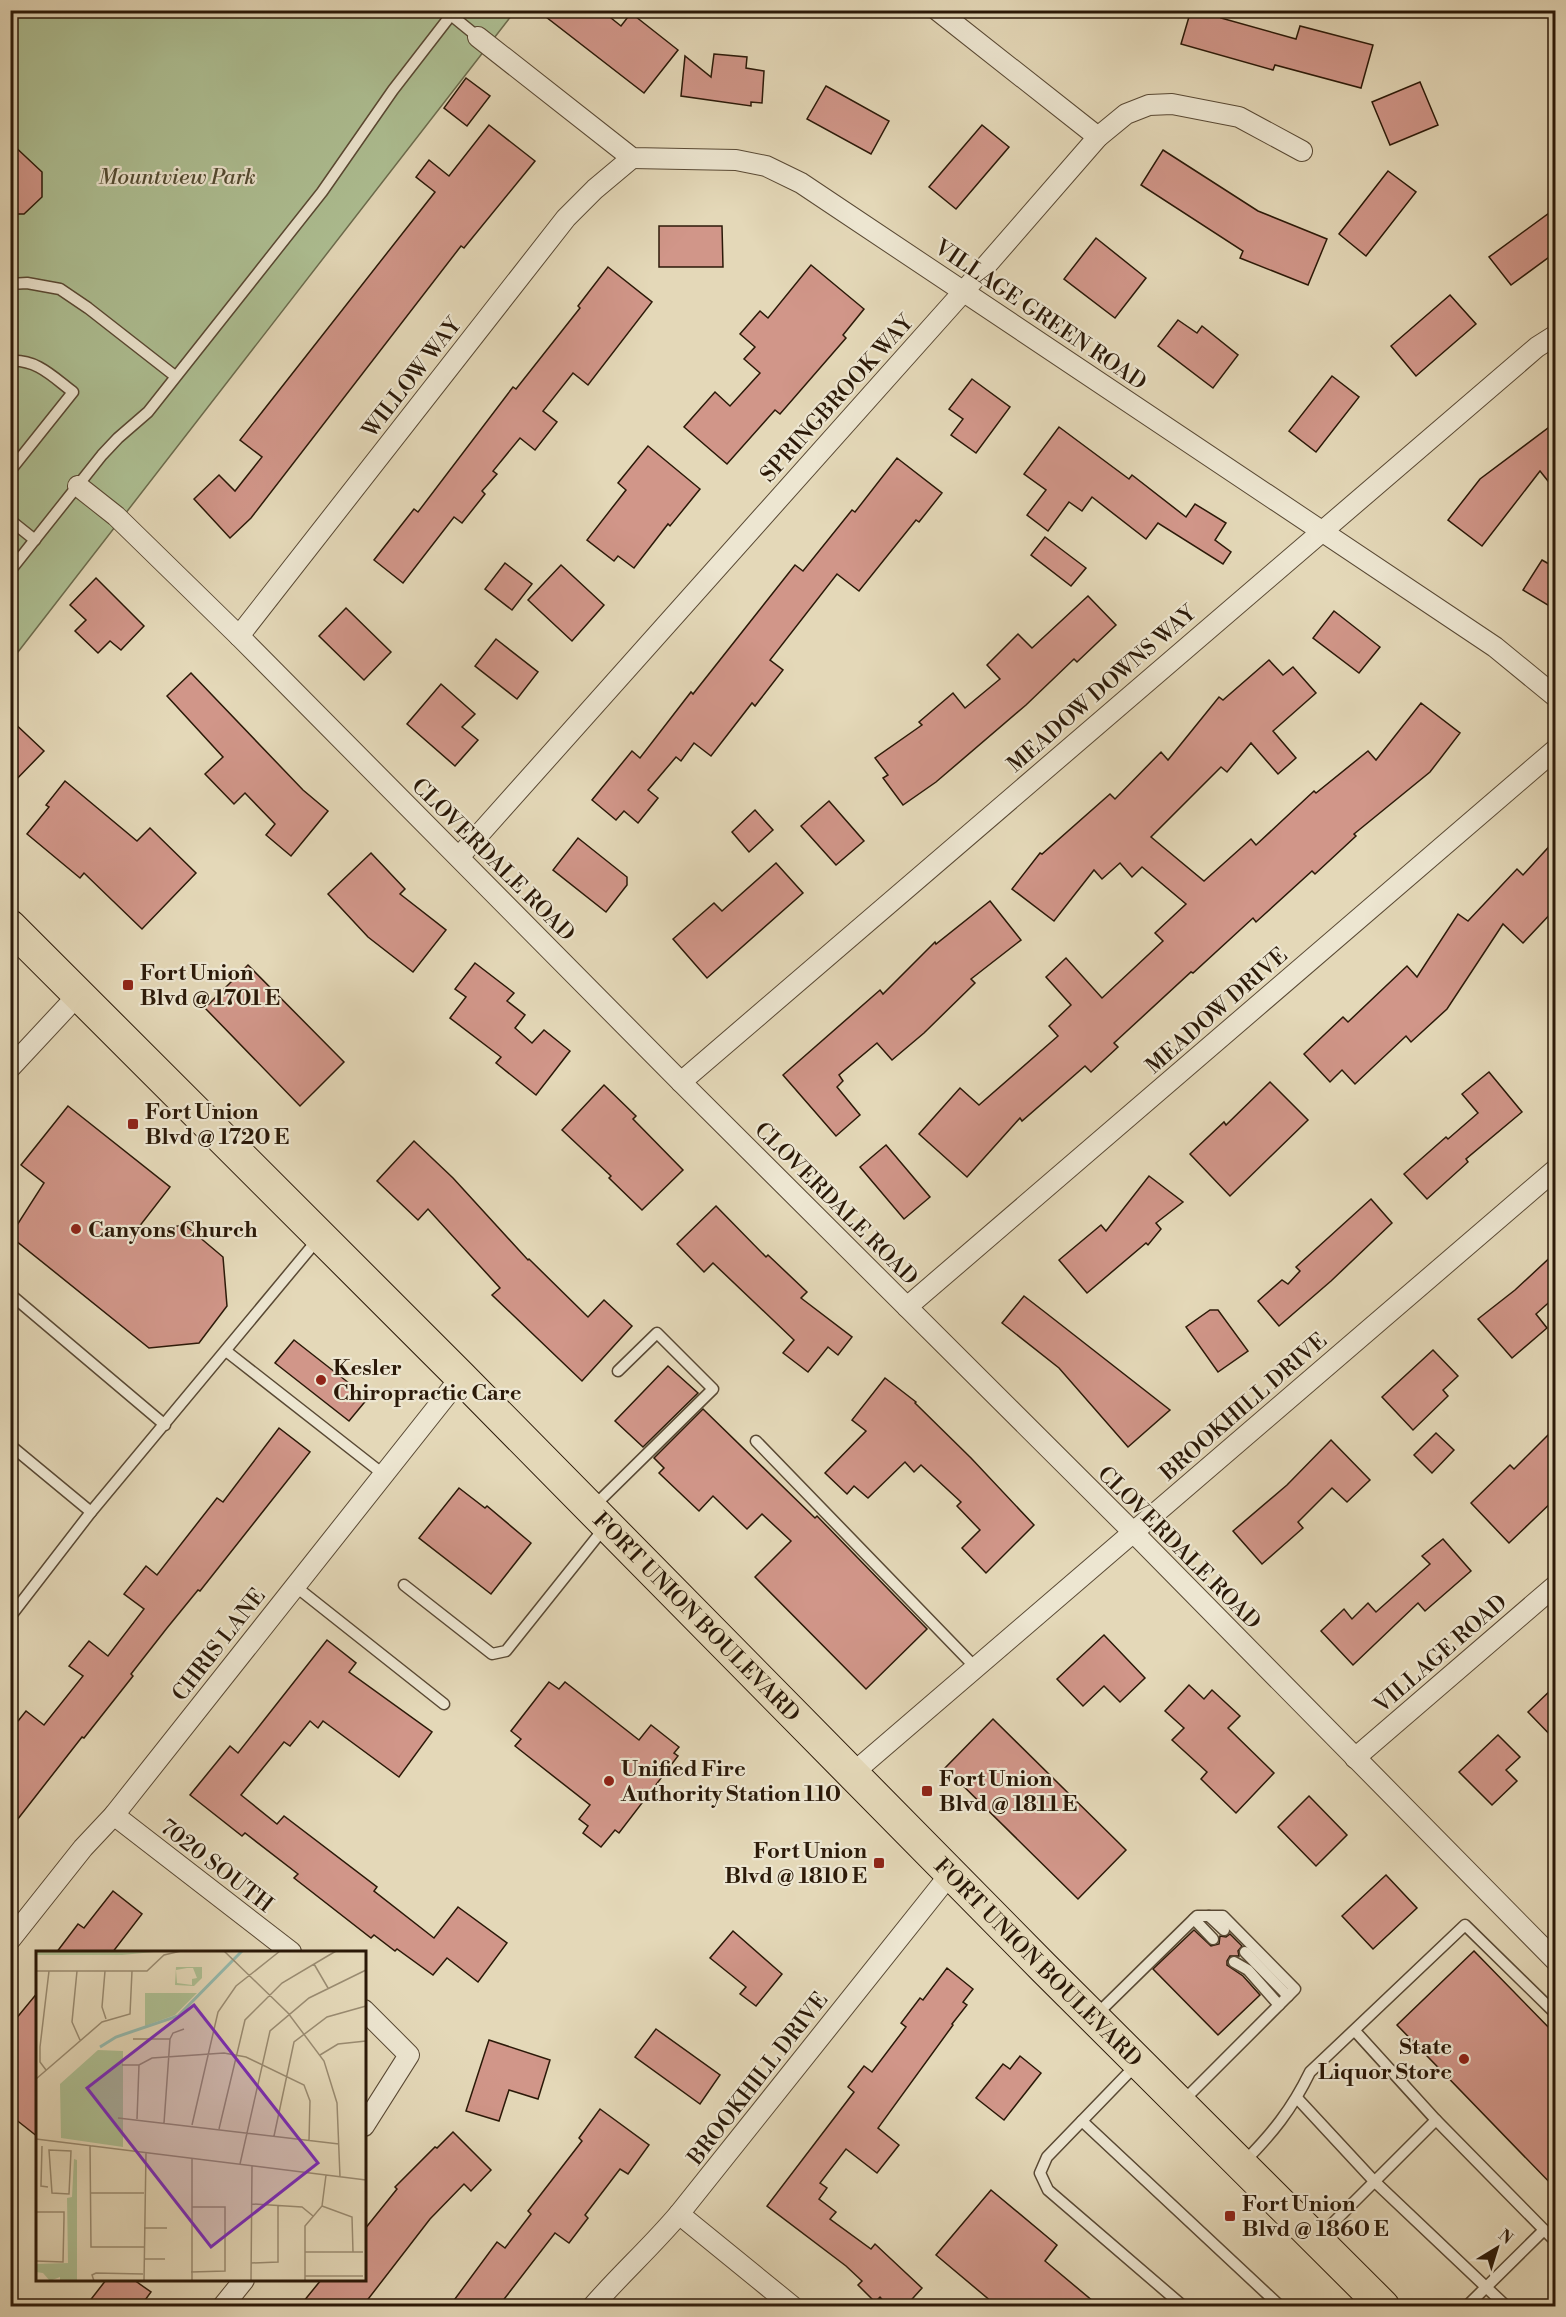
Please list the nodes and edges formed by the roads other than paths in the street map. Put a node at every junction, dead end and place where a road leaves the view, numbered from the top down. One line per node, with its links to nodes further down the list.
1 (937, 10): 3 (street)
2 (478, 37): 5 (street); 10 (lane)
3 (1098, 137): 4 (street, SPRINGBROOK WAY); 7 (street, SPRINGBROOK WAY)
4 (1302, 151)
5 (632, 158): 7 (street, VILLAGE GREEN ROAD); 17 (street, WILLOW WAY)
6 (10, 284): 10 (lane)
7 (963, 291): 14 (street, VILLAGE GREEN ROAD); 20 (street, SPRINGBROOK WAY)
8 (1556, 335): 14 (street, MEADOW DOWNS WAY)
9 (10, 361): 11 (lane)
10 (175, 376): 12 (lane)
11 (10, 471)
12 (78, 486): 15 (lane); 17 (street, CLOVERDALE ROAD)
13 (10, 520): 15 (lane)
14 (1321, 531): 18 (street, VILLAGE GREEN ROAD); 24 (street, MEADOW DOWNS WAY)
15 (35, 540): 16 (lane)
16 (10, 571)
17 (239, 636): 20 (street, CLOVERDALE ROAD)
18 (1556, 697)
19 (1556, 749): 28 (street, MEADOW DRIVE)
20 (459, 857): 24 (street, CLOVERDALE ROAD)
21 (10, 926): 22 (main road, FORT UNION BOULEVARD)
22 (78, 995): 23 (street); 26 (main road, FORT UNION BOULEVARD)
23 (10, 1068)
24 (681, 1082): 28 (street, CLOVERDALE ROAD)
25 (1556, 1169): 38 (street, BROOKHILL DRIVE)
26 (320, 1236): 29 (lane); 31 (main road, FORT UNION BOULEVARD)
27 (10, 1294): 32 (lane)
28 (907, 1307): 38 (street, CLOVERDALE ROAD)
29 (226, 1351): 32 (lane); 35 (lane)
30 (618, 1371): 37 (lane)
31 (461, 1377): 35 (street, CHRIS LANE); 37 (main road, FORT UNION BOULEVARD)
32 (165, 1425): 36 (lane)
33 (756, 1441): 43 (lane)
34 (10, 1444): 36 (lane)
35 (383, 1474): 41 (street, CHRIS LANE)
36 (91, 1512): 42 (lane)
37 (600, 1517): 39 (lane); 46 (main road, FORT UNION BOULEVARD)
38 (1133, 1533): 43 (street, BROOKHILL DRIVE); 45 (street, CLOVERDALE ROAD)
39 (404, 1585)
40 (1556, 1585): 45 (street, VILLAGE ROAD)
41 (295, 1586): 44 (lane); 47 (street, CHRIS LANE)
42 (10, 1617)
43 (975, 1667): 46 (street, BROOKHILL DRIVE)
44 (444, 1704)
45 (1355, 1758): 56 (street, CLOVERDALE ROAD)
46 (854, 1773): 48 (main road, FORT UNION BOULEVARD)
47 (114, 1815): 53 (street, CHRIS LANE); 54 (street, 7020 SOUTH)
48 (951, 1873): 62 (main road, FORT UNION BOULEVARD); 72 (street, BROOKHILL DRIVE)
49 (1209, 1916): 50 (lane); 51 (lane); 58 (lane)
50 (1194, 1919): 52 (lane); 62 (lane)
51 (1224, 1930)
52 (1214, 1939)
53 (10, 1940)
54 (288, 1951)
55 (1245, 1952): 58 (lane)
56 (1556, 1961)
57 (1234, 1962): 59 (lane)
58 (1288, 1996): 59 (lane)
59 (1279, 2005): 66 (lane)
60 (366, 2012): 69 (street)
61 (1556, 2014): 63 (lane)
62 (1094, 2017): 64 (main road, FORT UNION BOULEVARD)
63 (1355, 2031): 65 (lane); 67 (lane)
64 (1138, 2062): 66 (main road, FORT UNION BOULEVARD); 68 (lane)
65 (1298, 2098): 70 (lane); 71 (lane)
66 (1179, 2104): 70 (main road, FORT UNION BOULEVARD)
67 (1436, 2120): 71 (lane); 73 (lane)
68 (1082, 2121): 82 (lane); 83 (lane)
69 (366, 2123)
70 (1241, 2165): 74 (main road, FORT UNION BOULEVARD)
71 (1374, 2181): 74 (lane); 77 (lane)
72 (680, 2214): 80 (street, BROOKHILL DRIVE); 81 (street)
73 (1544, 2230): 75 (lane); 77 (lane)
74 (1317, 2240): 78 (main road, FORT UNION BOULEVARD)
75 (1556, 2242)
76 (243, 2281): 79 (street)
77 (1486, 2287): 84 (lane); 85 (lane)
78 (1373, 2300)
79 (223, 2307)
80 (593, 2307)
81 (792, 2307)
82 (1183, 2307)
83 (1280, 2307)
84 (1467, 2307)
85 (1506, 2307)

